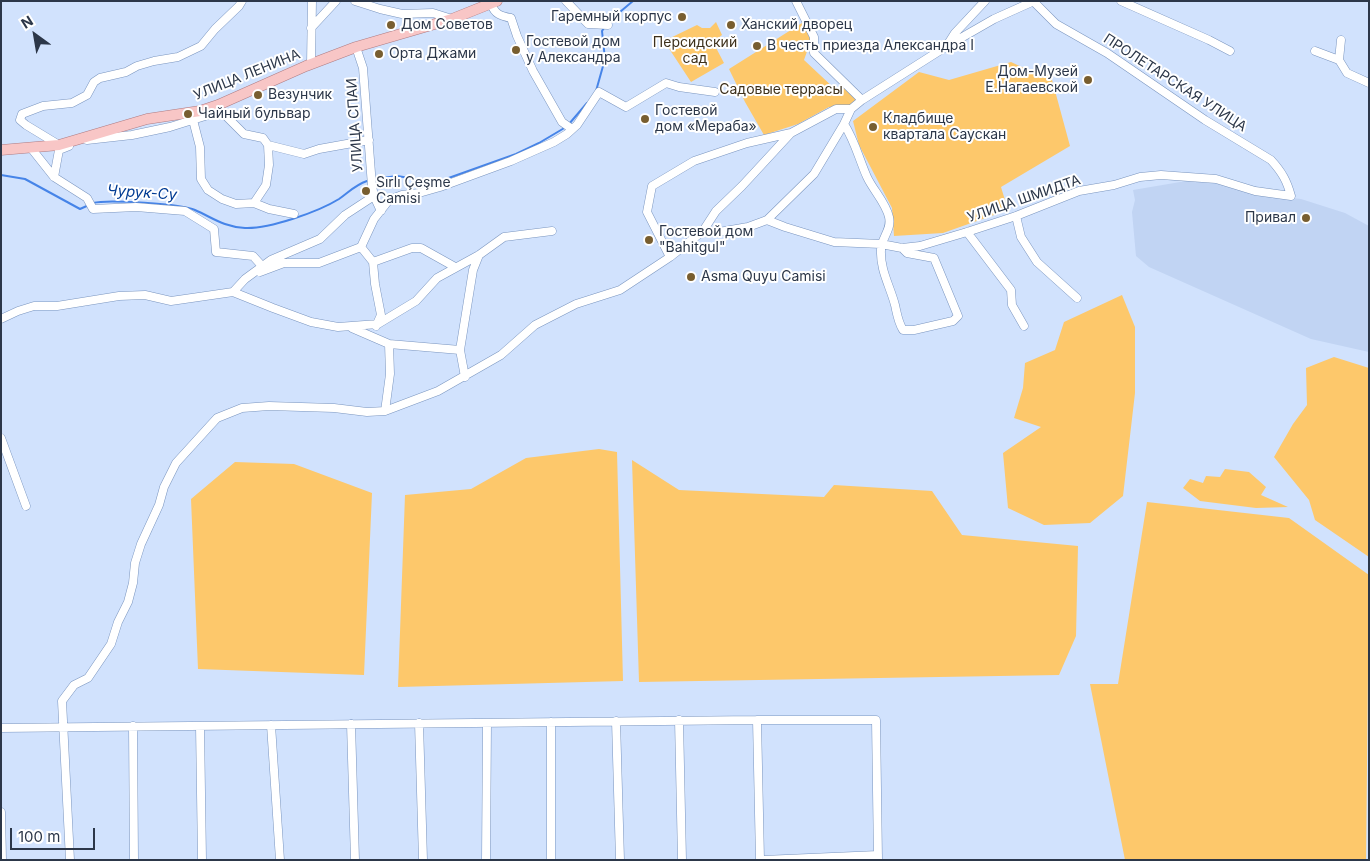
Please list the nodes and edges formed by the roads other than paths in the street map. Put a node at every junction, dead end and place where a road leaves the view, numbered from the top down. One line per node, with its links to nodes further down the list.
1 (242, 1): 32 (street)
2 (312, 1): 13 (street)
3 (336, 1): 13 (street)
4 (355, 1): 11 (street)
5 (566, 1): 12 (street)
6 (796, 1): 23 (street)
7 (985, 1): 15 (street)
8 (1033, 1): 15 (street); 37 (street, ПРОЛЕТАРСКАЯ УЛИЦА)
9 (1121, 1): 17 (street)
10 (494, 3): 11 (main road, УЛИЦА ЛЕНИНА); 28 (street)
11 (452, 19): 16 (main road, УЛИЦА ЛЕНИНА)
12 (606, 25)
13 (311, 28): 20 (street)
14 (1341, 40): 19 (street)
15 (947, 46): 23 (street)
16 (356, 48): 20 (main road, УЛИЦА ЛЕНИНА); 30 (street, УЛИЦА СПАИ)
17 (1230, 50)
18 (1315, 51): 19 (street)
19 (1339, 60): 21 (street)
20 (311, 64): 24 (main road, УЛИЦА ЛЕНИНА)
21 (1369, 83)
22 (715, 92): 28 (street)
23 (862, 100): 25 (street)
24 (220, 108): 26 (street); 31 (street); 32 (main road, УЛИЦА ЛЕНИНА)
25 (851, 109): 27 (street); 29 (street)
26 (193, 120): 35 (street); 38 (street)
27 (844, 124): 42 (street); 46 (street)
28 (569, 127): 39 (street)
29 (791, 133): 43 (street); 50 (street)
30 (369, 140): 31 (street); 36 (street, УЛИЦА СПАИ)
31 (268, 144): 38 (street)
32 (59, 145): 33 (main road, УЛИЦА ЛЕНИНА)
33 (31, 148): 34 (main road, УЛИЦА ЛЕНИНА); 35 (street)
34 (1, 150)
35 (54, 177): 52 (street)
36 (374, 196): 39 (street, УЛИЦА СПАИ); 52 (street)
37 (1290, 196): 41 (street, УЛИЦА ШМИДТА)
38 (254, 203): 40 (street)
39 (381, 211): 47 (street)
40 (294, 214)
41 (1016, 216): 45 (street, УЛИЦА ШМИДТА); 56 (street)
42 (767, 220): 43 (street); 46 (street, УЛИЦА ШМИДТА)
43 (703, 231): 50 (street)
44 (552, 232): 49 (street)
45 (967, 232): 48 (street, УЛИЦА ШМИДТА); 59 (street)
46 (882, 244): 48 (street, УЛИЦА ШМИДТА); 48 (street)
47 (361, 246): 51 (street); 54 (street)
48 (902, 248)
49 (479, 255): 53 (street); 63 (street)
50 (670, 257): 64 (street)
51 (373, 262): 53 (street); 58 (street)
52 (262, 266): 54 (street)
53 (456, 267): 58 (street)
54 (245, 279): 55 (street)
55 (233, 292): 57 (street); 60 (street)
56 (1077, 298)
57 (1, 319)
58 (378, 324): 60 (street); 61 (street)
59 (1024, 326)
60 (350, 327): 61 (street)
61 (370, 336): 62 (street)
62 (389, 344): 63 (street); 65 (street)
63 (460, 350): 64 (street)
64 (465, 377): 65 (street)
65 (385, 411): 78 (street)
66 (1, 438): 67 (street)
67 (26, 506)
68 (679, 720): 69 (street); 70 (street); 92 (street)
69 (756, 720): 81 (street); 93 (street)
70 (616, 721): 71 (street); 91 (street)
71 (551, 722): 73 (street); 90 (street)
72 (419, 723): 73 (street); 74 (street); 88 (street)
73 (486, 723): 89 (street)
74 (350, 724): 75 (street); 87 (street)
75 (271, 725): 77 (street); 86 (street)
76 (133, 726): 77 (street); 78 (street); 84 (street)
77 (200, 726): 85 (street)
78 (64, 727): 79 (street); 83 (street)
79 (1, 728)
80 (1, 812): 82 (street)
81 (878, 857): 93 (street)
82 (2, 860)
83 (70, 860)
84 (134, 860)
85 (202, 860)
86 (280, 860)
87 (355, 860)
88 (423, 860)
89 (486, 860)
90 (551, 860)
91 (620, 860)
92 (682, 860)
93 (762, 860)

